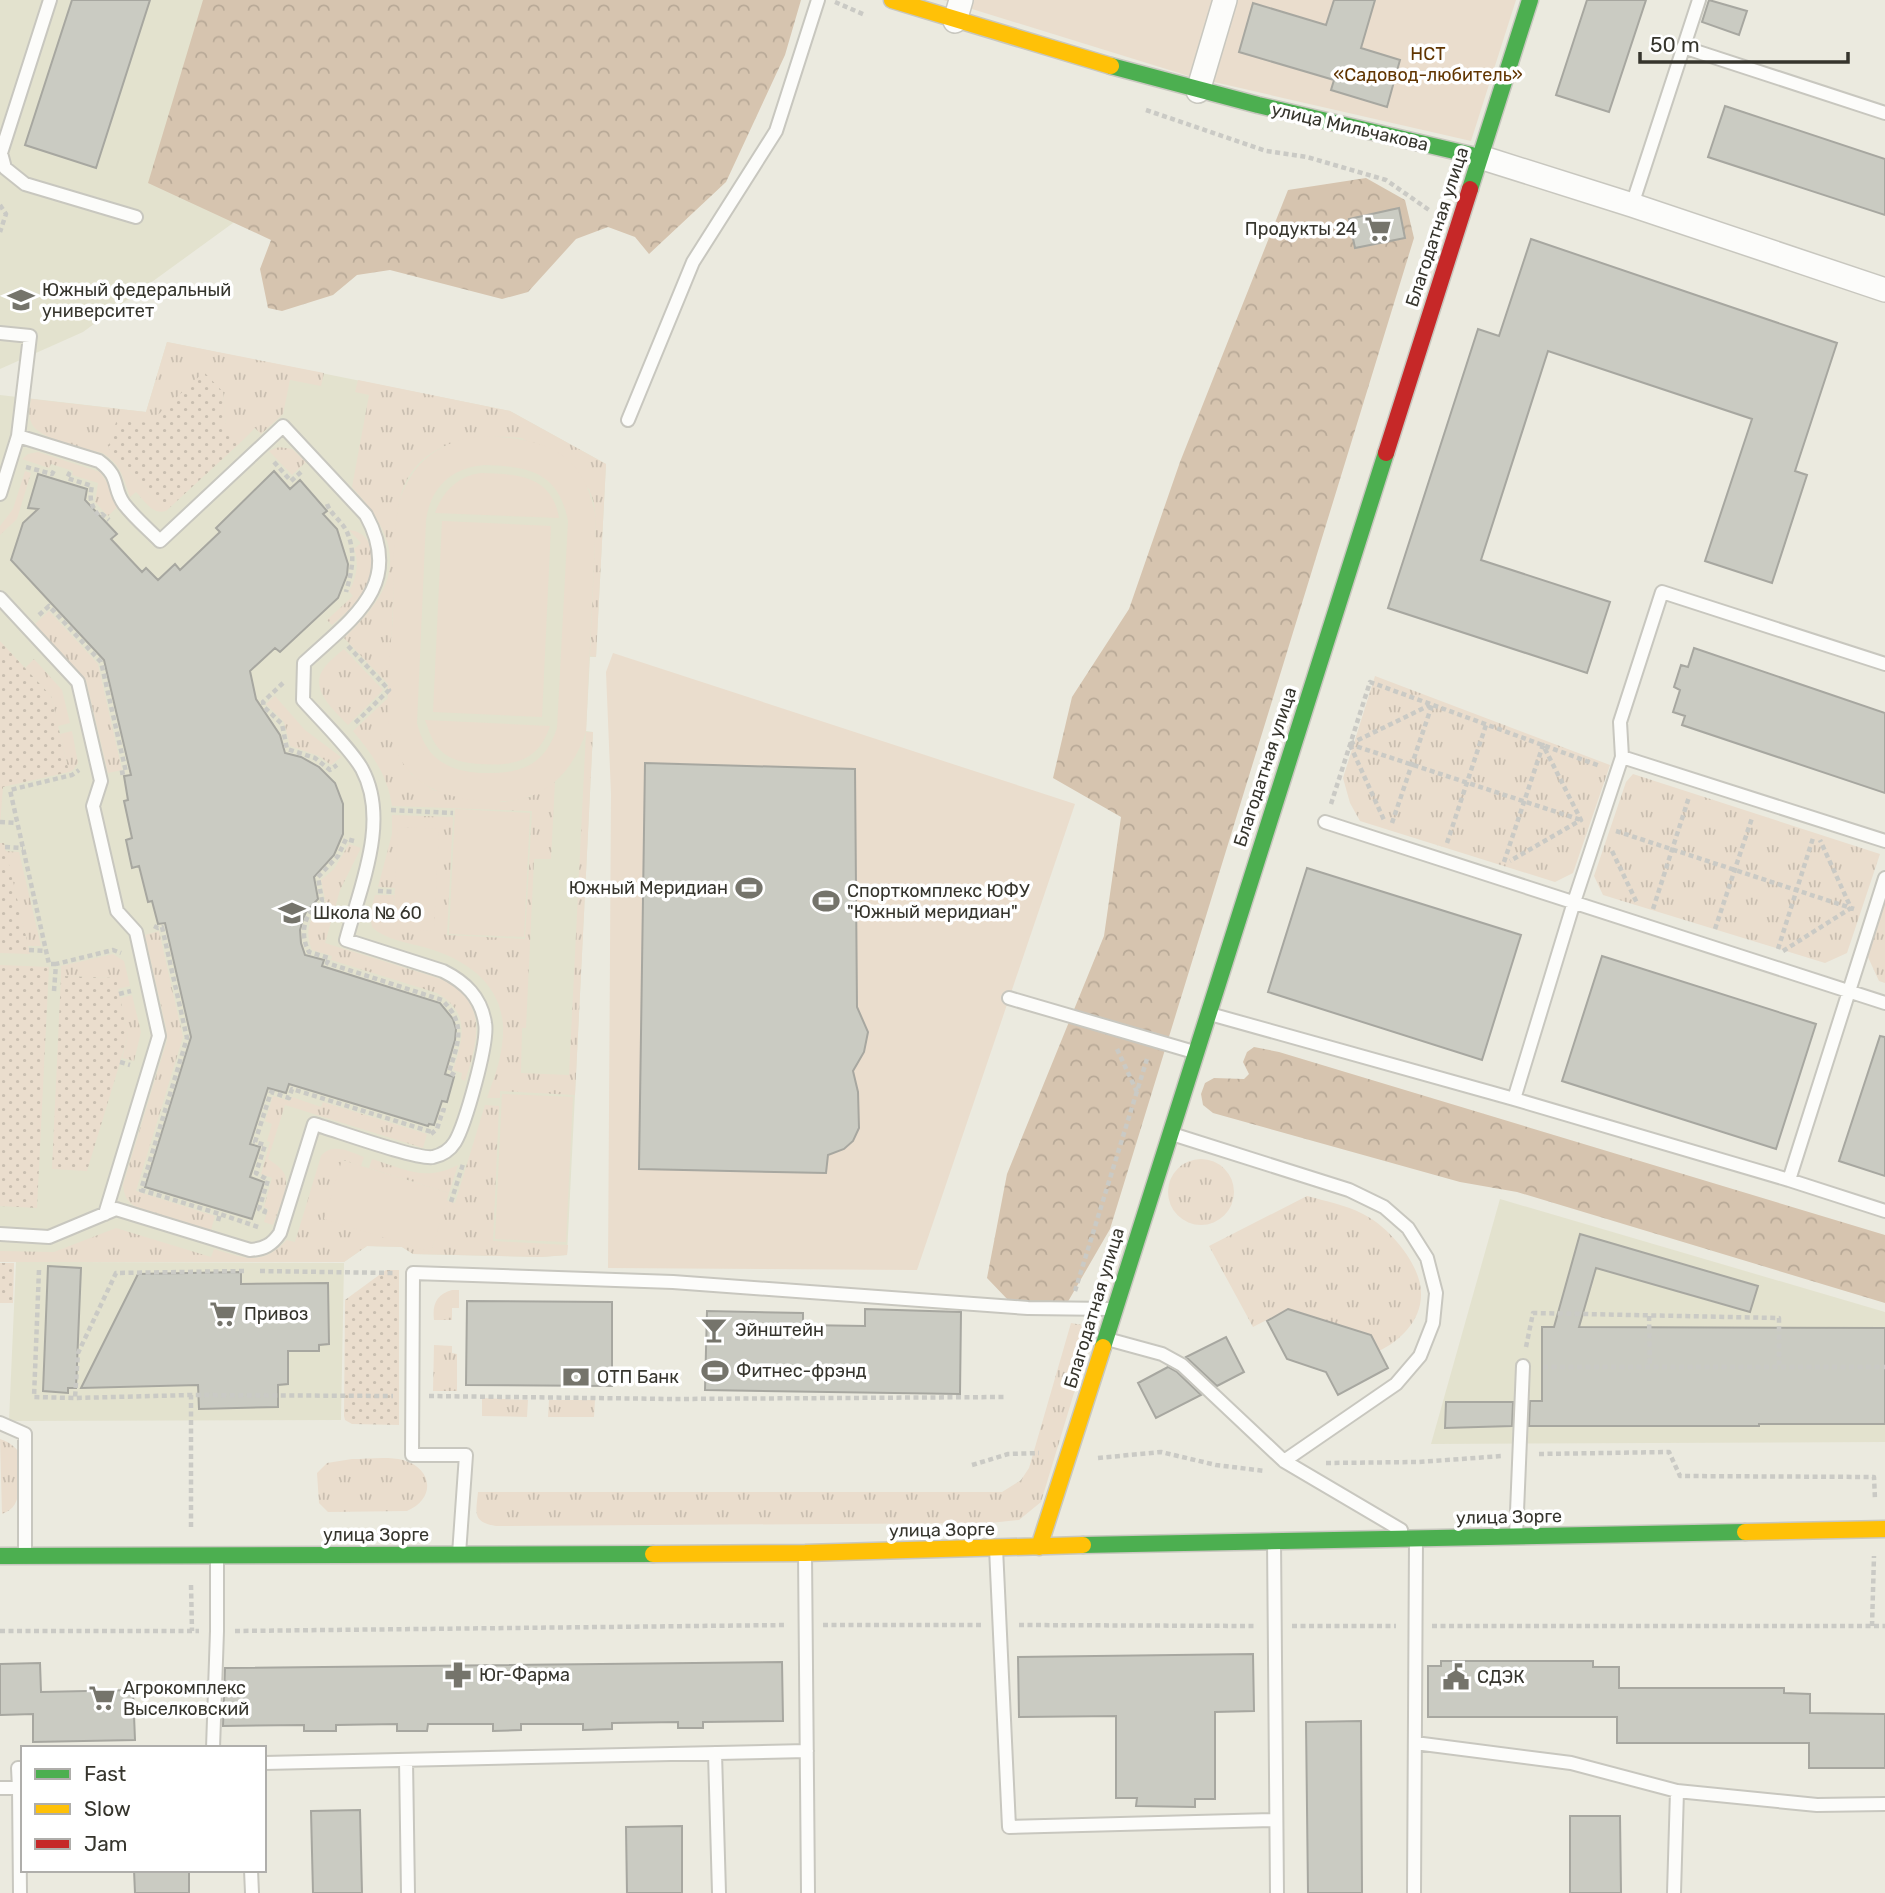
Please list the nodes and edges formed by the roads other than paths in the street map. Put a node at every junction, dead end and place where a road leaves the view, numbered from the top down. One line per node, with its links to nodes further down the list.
1 (50, 0): 13 (lane)
2 (818, 0): 16 (lane)
3 (892, 0): 7 (street, улица Мильчакова)
4 (1225, 0): 9 (street)
5 (1530, 0): 11 (street, Благодатная улица)
6 (1699, 0): 8 (lane)
7 (958, 10): 9 (street, улица Мильчакова)
8 (1683, 47): 10 (lane); 12 (lane)
9 (1198, 91): 11 (street, улица Мильчакова)
10 (1885, 113)
11 (1480, 157): 12 (street, улица Мильчакова); 29 (street, Благодатная улица)
12 (1632, 205): 14 (street, улица Мильчакова)
13 (136, 217)
14 (1885, 290)
15 (0, 332): 17 (lane)
16 (628, 420)
17 (18, 436): 18 (lane); 35 (lane)
18 (0, 494)
19 (0, 598): 35 (lane)
20 (1885, 664): 21 (lane)
21 (1622, 757): 23 (lane); 25 (lane)
22 (1325, 822): 25 (lane)
23 (1885, 841)
24 (1885, 878): 26 (lane)
25 (1574, 902): 26 (lane); 31 (lane)
26 (1849, 991): 28 (lane); 33 (lane)
27 (1009, 998): 30 (lane)
28 (1885, 1003)
29 (1207, 1013): 30 (street, Благодатная улица); 31 (lane)
30 (1194, 1053): 32 (street, Благодатная улица)
31 (1514, 1099): 33 (lane)
32 (1169, 1133): 37 (street, Благодатная улица); 41 (lane)
33 (1789, 1180): 34 (lane)
34 (1885, 1211)
35 (104, 1214): 36 (lane)
36 (0, 1234)
37 (1114, 1309): 38 (street, Благодатная улица); 49 (lane)
38 (1105, 1338): 41 (lane); 46 (street, Благодатная улица)
39 (1522, 1366): 43 (lane)
40 (0, 1423): 52 (lane)
41 (1284, 1461): 44 (lane)
42 (1880, 1529): 43 (street, улица Зорге)
43 (1516, 1536): 44 (street, улица Зорге)
44 (1416, 1538): 45 (street, улица Зорге); 53 (lane)
45 (1274, 1541): 46 (street, улица Зорге); 64 (lane)
46 (1039, 1547): 47 (street, улица Зорге)
47 (996, 1548): 48 (street, улица Зорге); 64 (lane)
48 (805, 1553): 49 (street, улица Зорге); 55 (lane)
49 (459, 1554): 50 (street, улица Зорге)
50 (217, 1555): 52 (street, улица Зорге); 54 (lane)
51 (0, 1556): 52 (street, улица Зорге)
52 (24, 1556)
53 (1415, 1744): 62 (lane); 72 (lane)
54 (213, 1746)
55 (807, 1751): 56 (lane); 70 (lane)
56 (716, 1753): 57 (lane); 69 (lane)
57 (406, 1760): 58 (lane); 68 (lane)
58 (266, 1763)
59 (21, 1768): 61 (lane)
60 (0, 1788): 61 (lane)
61 (19, 1788): 66 (lane)
62 (1677, 1791): 63 (lane); 73 (lane)
63 (1885, 1804)
64 (1276, 1821): 71 (lane)
65 (251, 1872): 67 (lane)
66 (20, 1893)
67 (252, 1893)
68 (408, 1893)
69 (719, 1893)
70 (808, 1893)
71 (1277, 1893)
72 (1414, 1893)
73 (1674, 1893)

